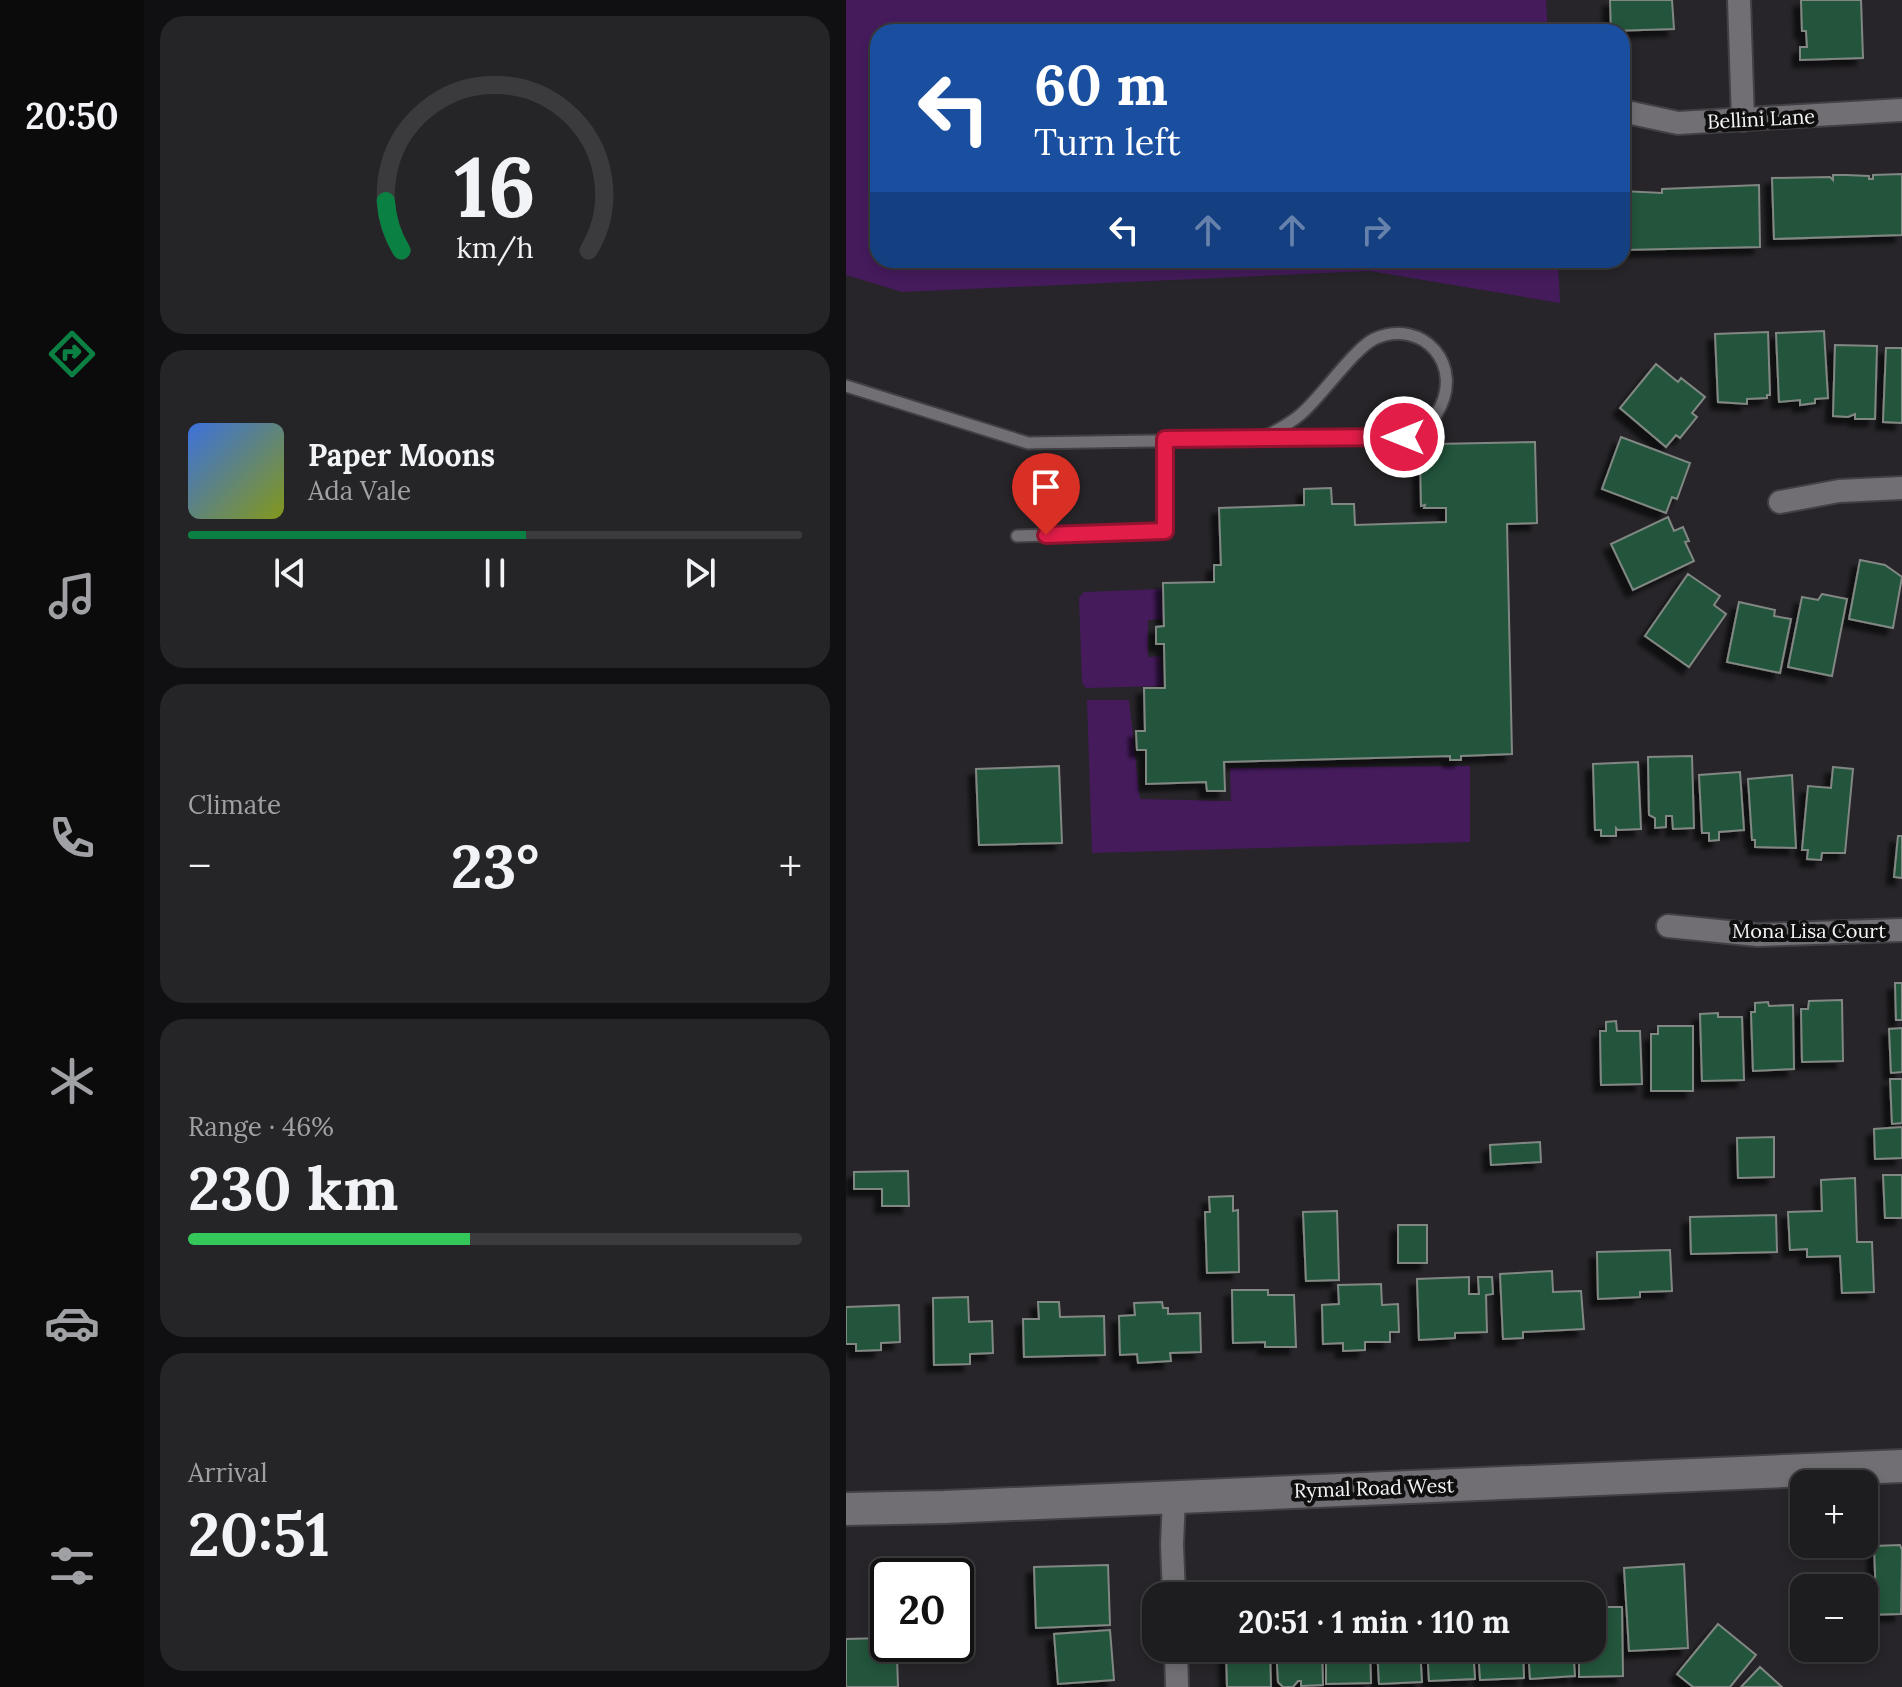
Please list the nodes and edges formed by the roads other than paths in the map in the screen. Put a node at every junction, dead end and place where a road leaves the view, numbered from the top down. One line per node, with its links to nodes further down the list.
1 (1739, 0): 4 (street)
2 (1902, 110): 4 (street, Bellini Lane)
3 (1630, 113): 4 (street, Bellini Lane)
4 (1743, 120)
5 (846, 386): 7 (lane)
6 (1265, 437): 6 (lane); 7 (lane)
7 (1165, 439): 10 (lane)
8 (1902, 488): 9 (street)
9 (1780, 502)
10 (1017, 536)
11 (1668, 926): 12 (street, Mona Lisa Court)
12 (1902, 930)
13 (1902, 1466): 14 (main road, Rymal Road West)
14 (1174, 1497): 15 (main road, Rymal Road West); 16 (street)
15 (846, 1509)
16 (1173, 1582)
17 (1176, 1662): 18 (street)
18 (1177, 1687)

